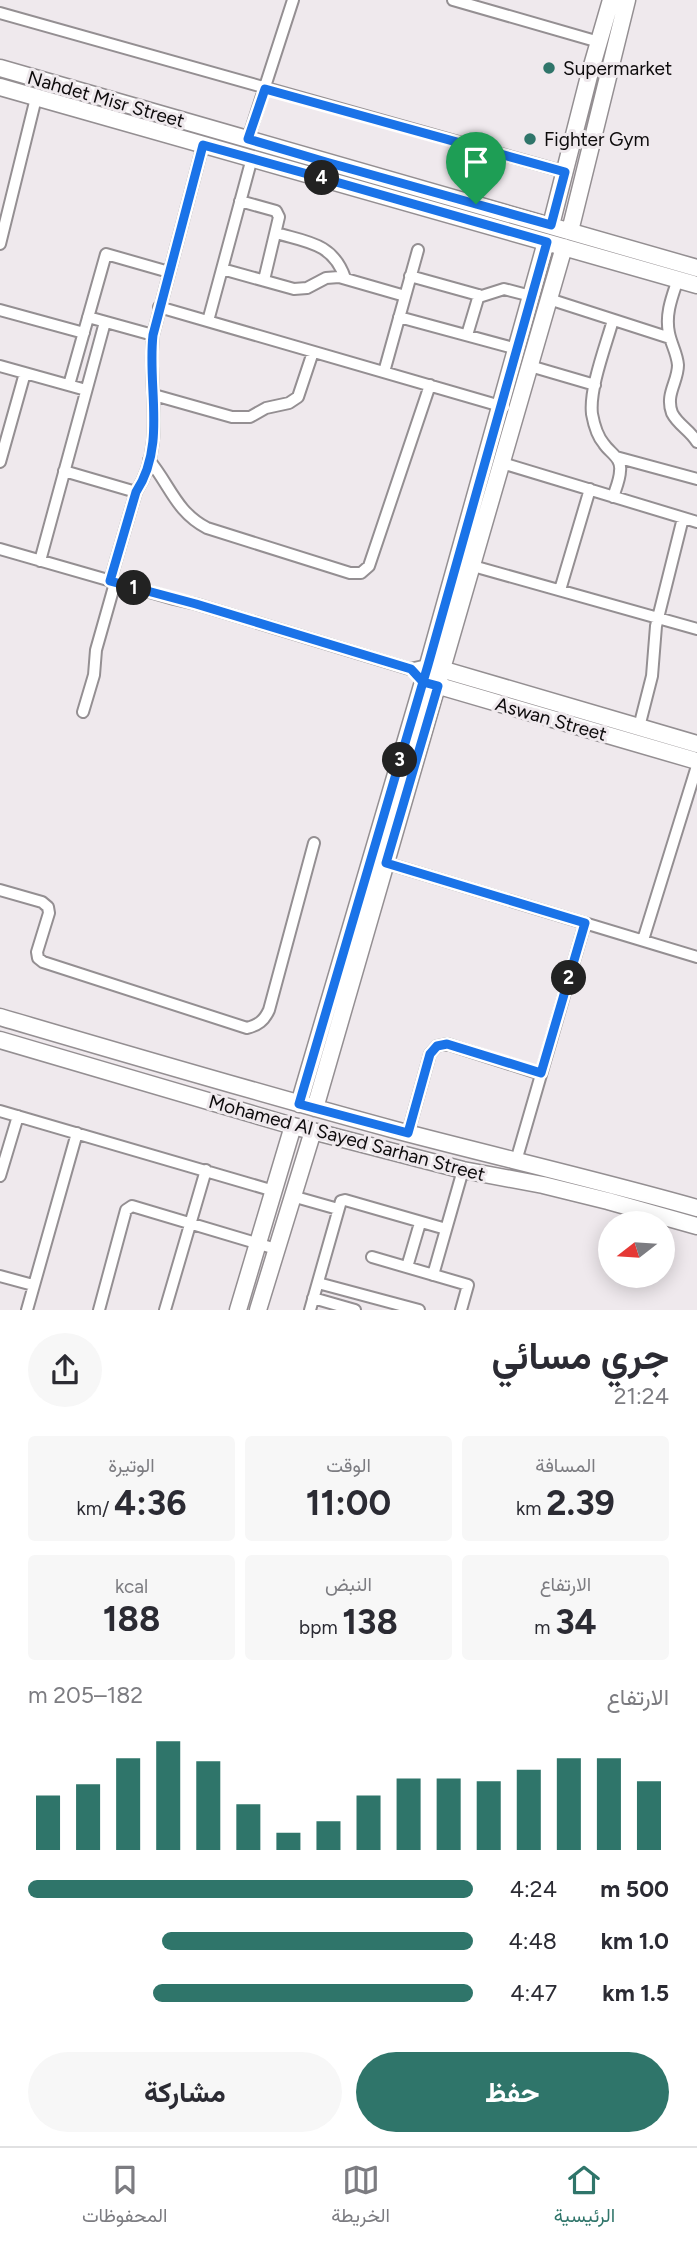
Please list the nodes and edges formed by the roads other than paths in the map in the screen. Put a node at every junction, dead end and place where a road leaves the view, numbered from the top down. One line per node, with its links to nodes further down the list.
1 (293, 0): 9 (street)
2 (453, 0): 6 (street)
3 (611, 0): 6 (street)
4 (626, 0): 6 (street)
5 (0, 13): 9 (street)
6 (606, 36): 15 (street); 19 (street)
7 (0, 68): 11 (street, Nahdet Misr Street)
8 (0, 87): 10 (street, Nahdet Misr Street)
9 (265, 89): 11 (street); 15 (street)
10 (36, 97): 12 (street, Nahdet Misr Street); 22 (street)
11 (248, 139): 14 (street, Nahdet Misr Street)
12 (203, 145): 13 (street, Nahdet Misr Street); 27 (street)
13 (252, 158): 16 (street, Nahdet Misr Street); 17 (street)
14 (326, 162): 16 (street); 18 (street, Nahdet Misr Street)
15 (565, 172): 18 (street)
16 (322, 178): 21 (street, Nahdet Misr Street)
17 (240, 201): 20 (street); 26 (street)
18 (551, 225): 19 (street, Nahdet Misr Street)
19 (570, 231): 25 (street, Nahdet Misr Street)
20 (276, 233): 29 (street); 31 (street)
21 (547, 242): 23 (street, Nahdet Misr Street); 35 (street)
22 (0, 244)
23 (564, 247): 30 (street, Nahdet Misr Street); 36 (street)
24 (418, 250): 28 (street)
25 (697, 268)
26 (222, 269): 31 (street); 42 (street)
27 (169, 272): 37 (street); 39 (street)
28 (410, 276): 33 (street); 34 (street)
29 (345, 278): 31 (street); 34 (street)
30 (678, 279): 32 (street, Nahdet Misr Street); 47 (street)
31 (264, 280)
32 (697, 285)
33 (479, 295): 35 (street); 46 (street)
34 (405, 296): 40 (street)
35 (531, 296): 48 (street)
36 (549, 299): 41 (street); 51 (street)
37 (159, 307): 42 (street); 45 (street)
38 (0, 310): 44 (street)
39 (88, 317): 43 (street); 44 (street)
40 (399, 317): 46 (street); 52 (street)
41 (614, 320): 47 (street); 56 (street)
42 (208, 321): 49 (street)
43 (105, 322): 45 (street); 57 (street)
44 (84, 333): 54 (street)
45 (153, 335): 58 (street)
46 (467, 335): 48 (street)
47 (670, 338): 61 (street)
48 (516, 349): 59 (street)
49 (313, 352): 52 (street); 58 (street)
50 (0, 366): 53 (street)
51 (530, 366): 56 (street); 60 (street)
52 (384, 372): 55 (street)
53 (25, 373): 54 (street); 62 (street)
54 (69, 385): 57 (street)
55 (430, 385): 59 (street); 64 (street)
56 (596, 385): 63 (street)
57 (86, 390): 66 (street)
58 (154, 396): 64 (street)
59 (501, 406): 60 (street); 80 (street)
60 (517, 410): 65 (street)
61 (696, 438)
62 (1, 457)
63 (616, 457): 67 (street); 70 (street)
64 (149, 460): 69 (street)
65 (502, 463): 68 (street); 75 (street)
66 (64, 471): 69 (street); 74 (street)
67 (697, 479)
68 (590, 489): 70 (street); 77 (street)
69 (136, 492): 76 (street)
70 (613, 496): 71 (street)
71 (683, 518): 72 (street); 78 (street)
72 (697, 522)
73 (0, 549): 74 (street)
74 (40, 561): 76 (street)
75 (473, 566): 77 (street); 80 (street)
76 (113, 582): 80 (street); 81 (street)
77 (560, 590): 78 (street)
78 (657, 618): 79 (street); 82 (street)
79 (697, 629)
80 (433, 676): 82 (street, Aswan Street); 84 (street, Aswan Street); 87 (street); 97 (street)
81 (83, 712)
82 (639, 727): 83 (street, Aswan Street)
83 (697, 744)
84 (697, 761)
85 (697, 766): 90 (street)
86 (314, 842): 88 (street)
87 (386, 863): 89 (street); 98 (street)
88 (0, 890)
89 (585, 923): 90 (street); 95 (street)
90 (643, 940): 91 (street)
91 (697, 957)
92 (0, 1017): 94 (street, Mohamed Al Sayed Sarhan Street)
93 (0, 1040): 96 (street, Mohamed Al Sayed Sarhan Street)
94 (121, 1052): 96 (street); 97 (street, Mohamed Al Sayed Sarhan Street)
95 (541, 1073): 103 (street); 107 (street)
96 (113, 1074): 101 (street, Mohamed Al Sayed Sarhan Street)
97 (299, 1104): 98 (street, Mohamed Al Sayed Sarhan Street)
98 (315, 1108): 103 (street, Mohamed Al Sayed Sarhan Street)
99 (0, 1111): 100 (street)
100 (18, 1116): 104 (street); 111 (street)
101 (293, 1126): 102 (street, Mohamed Al Sayed Sarhan Street); 112 (street)
102 (313, 1131): 106 (street, Mohamed Al Sayed Sarhan Street); 113 (street)
103 (403, 1132): 105 (street, Mohamed Al Sayed Sarhan Street); 106 (street)
104 (77, 1133): 109 (street); 127 (street)
105 (439, 1141): 107 (street, Mohamed Al Sayed Sarhan Street); 108 (street)
106 (394, 1153): 108 (street, Mohamed Al Sayed Sarhan Street)
107 (516, 1161): 114 (street, Mohamed Al Sayed Sarhan Street)
108 (431, 1162): 110 (street, Mohamed Al Sayed Sarhan Street)
109 (205, 1170): 112 (street); 116 (street)
110 (463, 1170): 118 (street, Mohamed Al Sayed Sarhan Street); 119 (street)
111 (1, 1171)
112 (274, 1191): 120 (street)
113 (292, 1196): 115 (street); 121 (street)
114 (697, 1208)
115 (338, 1209): 117 (street); 126 (street)
116 (190, 1223): 120 (street); 130 (street); 131 (street)
117 (420, 1223): 119 (street); 123 (street)
118 (697, 1226)
119 (446, 1229): 124 (street)
120 (258, 1244): 121 (street); 132 (street)
121 (276, 1249): 133 (street)
122 (372, 1257): 123 (street)
123 (407, 1267): 124 (street)
124 (433, 1275): 136 (street)
125 (0, 1276): 127 (street)
126 (317, 1283): 128 (street); 135 (street)
127 (33, 1285): 129 (street)
128 (312, 1304): 134 (street)
129 (27, 1310)
130 (99, 1310)
131 (165, 1310)
132 (238, 1310)
133 (258, 1310)
134 (355, 1310)
135 (419, 1310)
136 (461, 1310)

